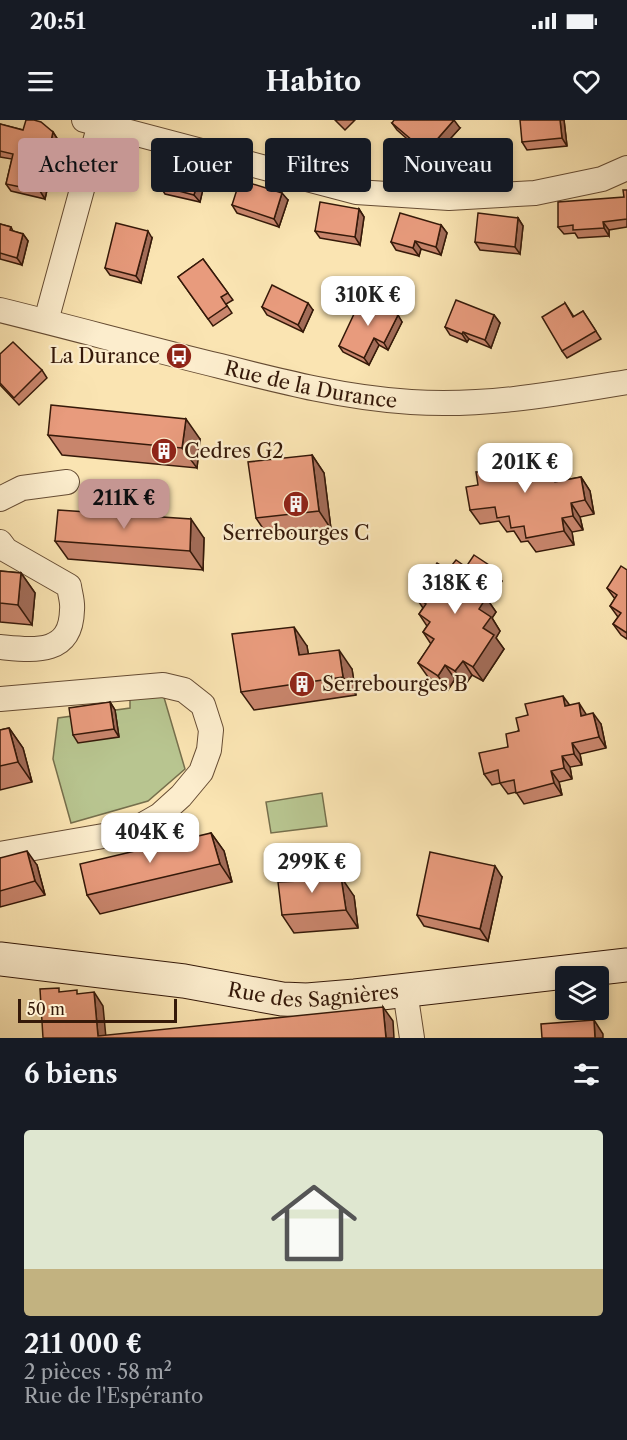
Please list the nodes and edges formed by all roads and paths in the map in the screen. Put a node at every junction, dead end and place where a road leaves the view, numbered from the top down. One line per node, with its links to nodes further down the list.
1 (95, 121): 2 (street); 4 (street)
2 (627, 168)
3 (0, 310): 4 (street, Rue de la Durance)
4 (46, 321): 5 (street, Rue de la Durance)
5 (627, 382)
6 (67, 482): 7 (street)
7 (0, 498)
8 (0, 542): 9 (street)
9 (0, 647)
10 (0, 699): 11 (street)
11 (0, 854)
12 (0, 959): 14 (main road, Rue des Sagnières)
13 (627, 965): 14 (main road, Rue des Sagnières)
14 (405, 991): 15 (street)
15 (412, 1038)

